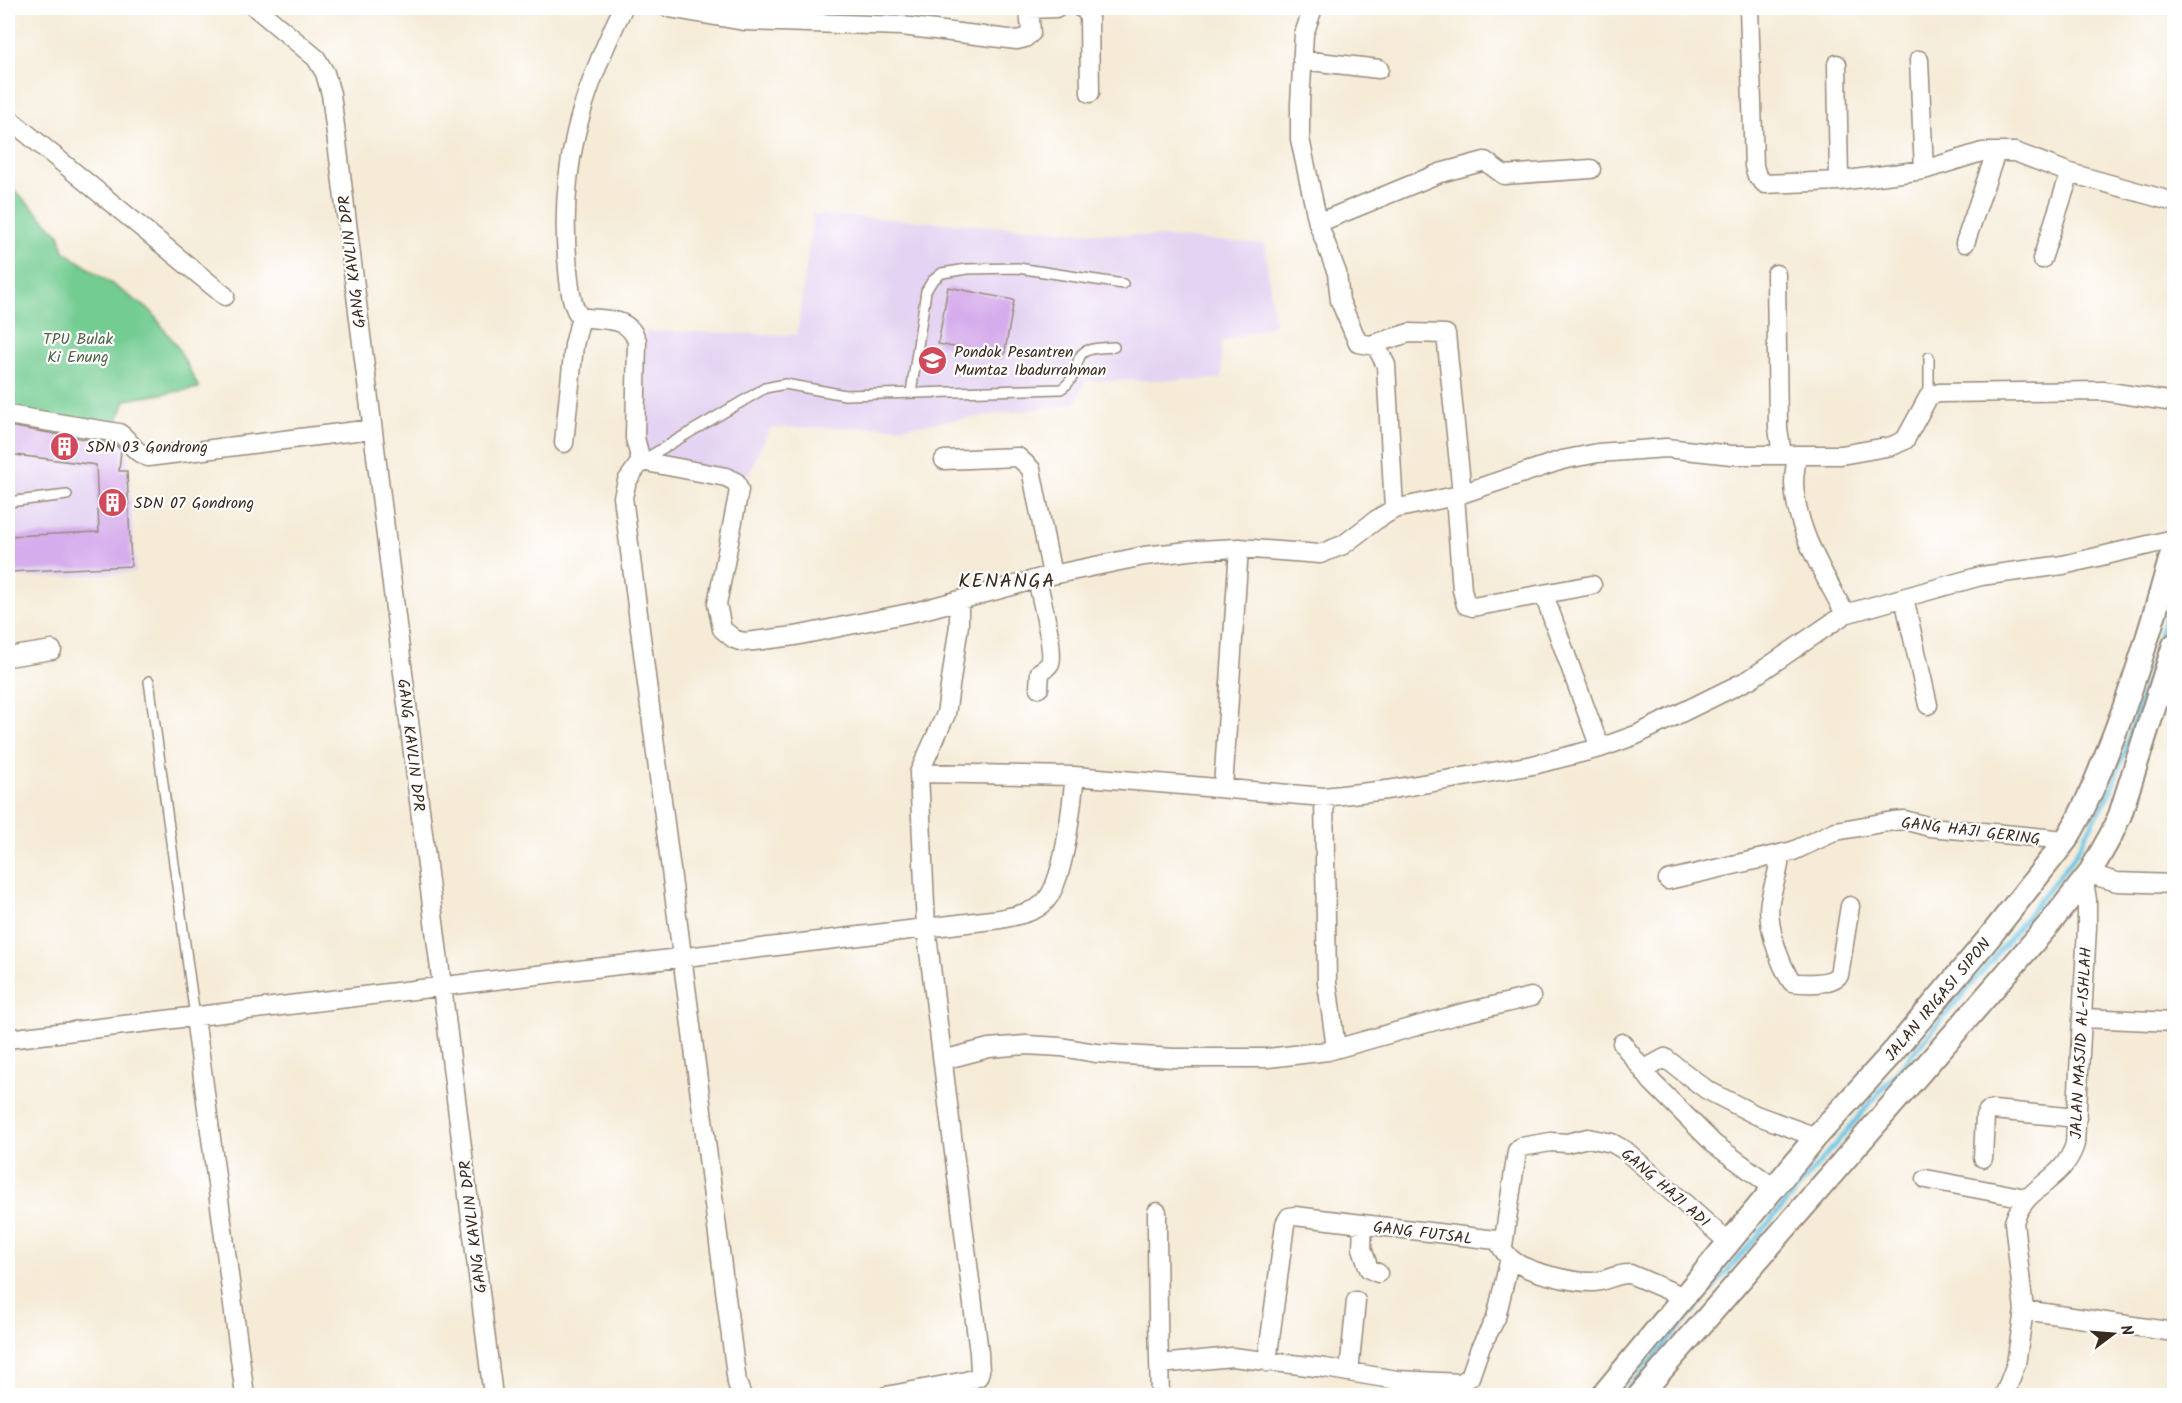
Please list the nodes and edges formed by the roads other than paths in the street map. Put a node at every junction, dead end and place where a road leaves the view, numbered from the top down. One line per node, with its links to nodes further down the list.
1 (256, 8): 35 (street, GANG KAVLIN DPR)
2 (623, 8): 27 (street)
3 (669, 8): 4 (street)
4 (1029, 8): 5 (street)
5 (1056, 8)
6 (1082, 8): 13 (street)
7 (1313, 8): 9 (street)
8 (1749, 8): 19 (street)
9 (1302, 60): 12 (street); 21 (street)
10 (1919, 60): 17 (street)
11 (1837, 64): 19 (street)
12 (1379, 69)
13 (1090, 93)
14 (8, 118): 26 (street)
15 (1996, 152): 17 (street); 18 (street); 22 (street)
16 (1591, 169): 21 (street)
17 (1924, 170): 19 (street)
18 (2070, 173): 20 (street); 23 (street)
19 (1839, 181)
20 (2175, 202)
21 (1318, 223): 28 (street)
22 (1965, 243)
23 (2043, 260)
24 (1776, 274): 37 (street)
25 (1122, 284): 31 (lane)
26 (225, 296)
27 (581, 317): 36 (street); 39 (street)
28 (1373, 344): 41 (street); 43 (street)
29 (1113, 347): 31 (lane)
30 (1929, 357): 32 (lane)
31 (911, 393): 39 (lane)
32 (1929, 396): 33 (street); 37 (street)
33 (2175, 402)
34 (8, 415): 35 (street)
35 (372, 429): 72 (street, GANG KAVLIN DPR)
36 (564, 442)
37 (1789, 455): 41 (street); 52 (street)
38 (944, 460): 47 (street)
39 (641, 461): 51 (street); 71 (street)
40 (68, 495): 42 (lane)
41 (1459, 495): 43 (street); 49 (street)
42 (8, 502)
43 (1394, 509): 46 (street)
44 (2175, 539): 50 (street)
45 (2175, 546): 64 (street, JALAN IRIGASI SIPON)
46 (1239, 548): 47 (street); 62 (street)
47 (1044, 577): 51 (street); 57 (street)
48 (1592, 585): 49 (street)
49 (1544, 595): 59 (street)
50 (1904, 598): 52 (street); 58 (street)
51 (959, 601): 60 (street)
52 (1845, 614): 59 (street)
53 (2175, 645): 64 (street, JALAN IRIGASI SIPON)
54 (52, 650): 55 (street)
55 (8, 657)
56 (149, 681): 74 (lane)
57 (1039, 688)
58 (1928, 705)
59 (1599, 748): 63 (street)
60 (919, 773): 61 (street); 70 (street)
61 (1075, 776): 62 (street); 70 (street)
62 (1223, 789): 63 (street)
63 (1324, 797): 79 (street)
64 (2088, 832): 65 (street, GANG HAJI GERING); 66 (street, JALAN IRIGASI SIPON); 83 (street, JALAN IRIGASI SIPON)
65 (1780, 854): 67 (street, GANG HAJI GERING); 69 (street)
66 (2087, 877): 68 (street); 75 (street, JALAN MASJID AL-ISHLAH); 106 (street, JALAN IRIGASI SIPON)
67 (1668, 880)
68 (2175, 884)
69 (1850, 906)
70 (926, 927): 71 (street); 80 (street)
71 (683, 957): 72 (street); 102 (street)
72 (443, 988): 74 (street); 101 (street, GANG KAVLIN DPR)
73 (1531, 997): 79 (street)
74 (195, 1017): 77 (street); 100 (street)
75 (2083, 1018): 76 (street); 82 (street, JALAN MASJID AL-ISHLAH)
76 (2175, 1022)
77 (8, 1039)
78 (1622, 1042): 81 (street)
79 (1336, 1048): 80 (street)
80 (943, 1060): 103 (street)
81 (1643, 1070): 83 (street); 86 (street)
82 (2077, 1118): 84 (street); 87 (street, JALAN MASJID AL-ISHLAH)
83 (1816, 1137): 86 (street, JALAN IRIGASI SIPON)
84 (1983, 1158)
85 (1926, 1179): 87 (street)
86 (1774, 1188): 90 (street, JALAN IRIGASI SIPON)
87 (2026, 1198): 95 (street, JALAN MASJID AL-ISHLAH)
88 (1157, 1212): 98 (street)
89 (1363, 1225): 91 (street, GANG FUTSAL); 92 (street); 97 (street, GANG FUTSAL)
90 (1729, 1243): 91 (street, GANG HAJI ADI); 93 (street, JALAN IRIGASI SIPON)
91 (1506, 1252): 93 (street, GANG FUTSAL); 99 (street)
92 (1378, 1274)
93 (1684, 1297): 105 (street, JALAN IRIGASI SIPON)
94 (1356, 1301): 99 (street)
95 (2024, 1310): 96 (street); 107 (street, JALAN MASJID AL-ISHLAH)
96 (2175, 1332)
97 (1267, 1362): 98 (street); 99 (street)
98 (1160, 1364): 104 (street)
99 (1349, 1372)
100 (246, 1395)
101 (493, 1395)
102 (742, 1395)
103 (886, 1395)
104 (1160, 1395)
105 (1602, 1395)
106 (1639, 1395)
107 (2004, 1395)

